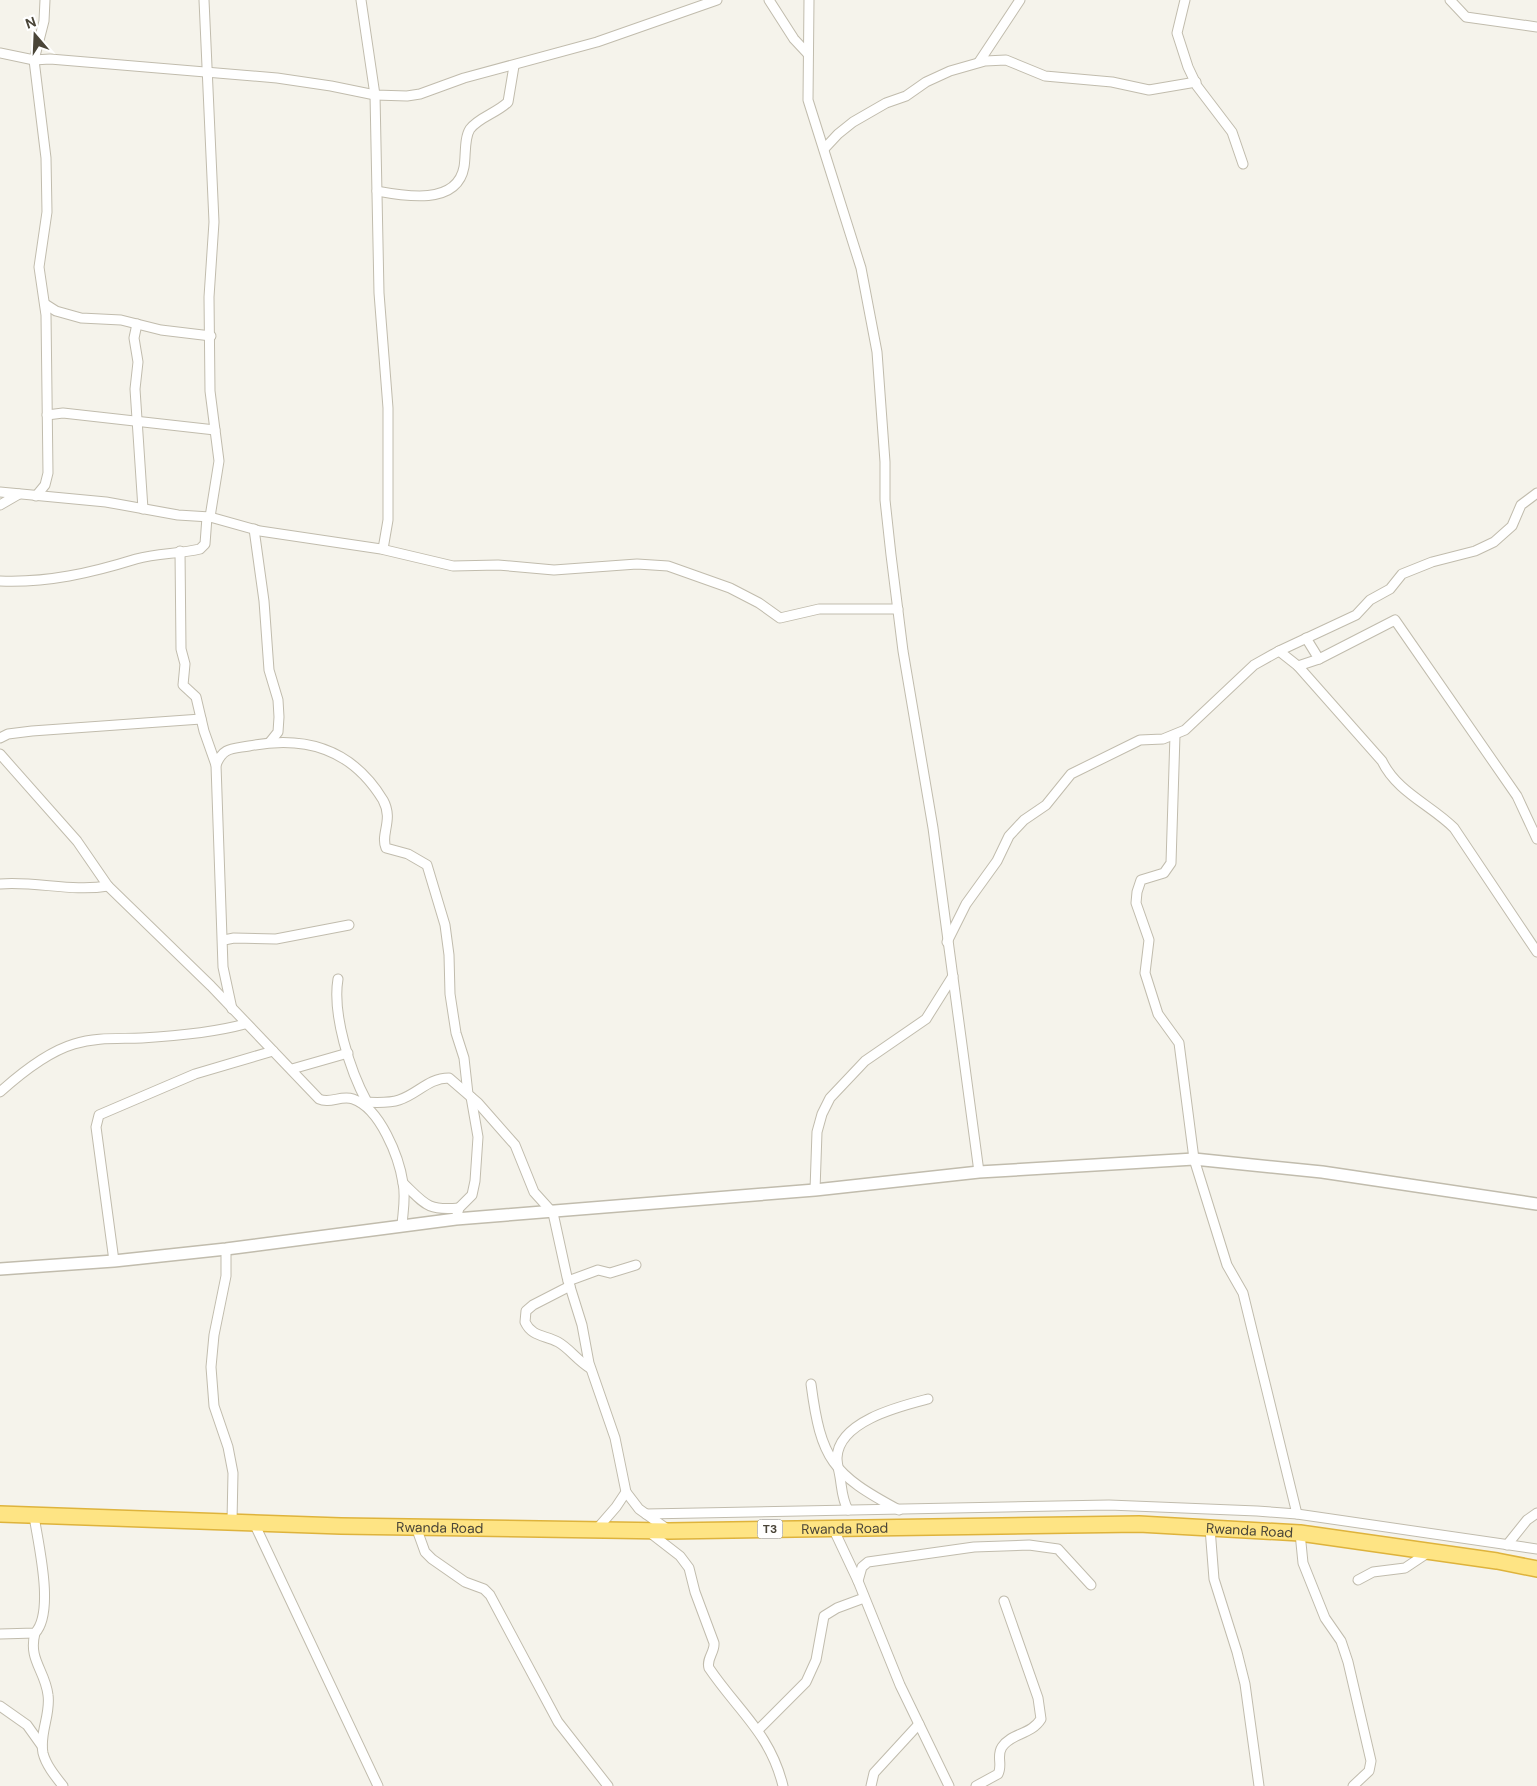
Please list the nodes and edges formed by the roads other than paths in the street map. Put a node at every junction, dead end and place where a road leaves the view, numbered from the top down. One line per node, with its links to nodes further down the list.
1 (45, 0): 13 (street)
2 (204, 0): 16 (street)
3 (361, 0): 18 (street)
4 (717, 0): 15 (street)
5 (769, 0): 12 (street)
6 (809, 0): 12 (street)
7 (1020, 0): 14 (street)
8 (1185, 0): 17 (street)
9 (1450, 0): 10 (street)
10 (1537, 27)
11 (0, 53): 13 (street)
12 (808, 54): 19 (street)
13 (34, 60): 16 (street); 22 (street)
14 (979, 62): 17 (street); 19 (street)
15 (514, 66): 18 (street); 21 (street)
16 (206, 72): 18 (street); 24 (street)
17 (1196, 82): 20 (street)
18 (375, 95): 21 (street)
19 (824, 150): 41 (street)
20 (1243, 164)
21 (377, 191): 38 (street)
22 (45, 304): 23 (street); 25 (street)
23 (136, 324): 24 (street); 26 (street)
24 (211, 336): 27 (street)
25 (48, 415): 26 (street); 28 (street)
26 (137, 422): 27 (street); 35 (street)
27 (216, 430): 36 (street)
28 (48, 479): 32 (street); 33 (street)
29 (0, 492): 30 (street)
30 (21, 493): 32 (street); 34 (street)
31 (1537, 493): 42 (street)
32 (36, 496): 33 (street)
33 (58, 498): 35 (street)
34 (0, 505)
35 (143, 509): 36 (street)
36 (209, 517): 37 (street); 39 (street)
37 (254, 529): 38 (street); 49 (street)
38 (383, 549): 41 (street)
39 (180, 551): 40 (street); 46 (street)
40 (0, 581)
41 (898, 609): 57 (street)
42 (1306, 638): 43 (street); 44 (street)
43 (1279, 650): 45 (street); 47 (street)
44 (1319, 659): 45 (street); 52 (street)
45 (1298, 666): 58 (street)
46 (200, 719): 48 (street); 51 (street)
47 (1175, 735): 57 (street); 69 (street)
48 (0, 738)
49 (270, 742): 51 (street); 67 (street)
50 (0, 754): 54 (street)
51 (216, 765): 56 (street)
52 (1537, 839)
53 (0, 884): 54 (street)
54 (108, 886): 61 (street)
55 (350, 925): 56 (street)
56 (224, 940): 61 (street)
57 (947, 942): 59 (street)
58 (1537, 952)
59 (953, 976): 70 (street); 72 (street)
60 (338, 980): 64 (street)
61 (232, 1009): 62 (street)
62 (245, 1024): 63 (street); 66 (street)
63 (273, 1051): 65 (street); 79 (street)
64 (348, 1053): 65 (street); 68 (street)
65 (292, 1069): 68 (street)
66 (0, 1092)
67 (470, 1095): 68 (street); 74 (street); 75 (street)
68 (363, 1102): 71 (street)
69 (1194, 1159): 70 (street); 73 (street); 93 (street)
70 (979, 1172): 72 (street)
71 (403, 1183): 74 (street); 77 (street)
72 (815, 1190): 75 (street)
73 (1537, 1204)
74 (459, 1208): 76 (street)
75 (553, 1213): 76 (street); 82 (street)
76 (456, 1220): 77 (street)
77 (402, 1226): 78 (street)
78 (226, 1249): 79 (street); 95 (street)
79 (114, 1261): 81 (street)
80 (636, 1265): 82 (street)
81 (0, 1269)
82 (569, 1283): 83 (street); 83 (street)
83 (590, 1368): 87 (street)
84 (811, 1384): 86 (street)
85 (928, 1399): 86 (street)
86 (839, 1469): 88 (street); 89 (street)
87 (626, 1492): 92 (street); 100 (street)
88 (848, 1510): 89 (street); 92 (street)
89 (899, 1510): 93 (street)
90 (1537, 1513): 104 (street)
91 (0, 1514): 94 (highway, Rwanda Road / T3)
92 (646, 1514): 102 (street)
93 (1297, 1514): 104 (street)
94 (34, 1516): 95 (highway, Rwanda Road / T3); 113 (street)
95 (232, 1521): 96 (highway, Rwanda Road / T3)
96 (254, 1522): 97 (highway, Rwanda Road / T3); 120 (street)
97 (416, 1527): 100 (highway, Rwanda Road / T3); 121 (street)
98 (833, 1528): 99 (highway, Rwanda Road / T3); 102 (highway, Rwanda Road / T3); 109 (street)
99 (1210, 1528): 103 (highway, Rwanda Road / T3); 126 (street)
100 (596, 1530): 101 (highway, Rwanda Road / T3)
101 (646, 1530): 102 (highway, Rwanda Road / T3); 117 (street)
102 (669, 1531)
103 (1300, 1534): 106 (highway, Rwanda Road / T3); 127 (street)
104 (1507, 1545): 105 (street)
105 (1537, 1549)
106 (1429, 1552): 107 (highway, Rwanda Road / T3); 108 (street)
107 (1537, 1569)
108 (1358, 1580)
109 (858, 1581): 110 (street); 111 (street)
110 (1091, 1585)
111 (864, 1598): 116 (street); 117 (street)
112 (1004, 1601): 125 (street)
113 (35, 1633): 114 (street); 118 (street)
114 (0, 1634)
115 (0, 1706): 118 (street)
116 (919, 1724): 123 (street); 124 (street)
117 (759, 1729): 122 (street)
118 (42, 1746): 119 (street)
119 (63, 1786)
120 (378, 1786)
121 (608, 1786)
122 (783, 1786)
123 (871, 1786)
124 (949, 1786)
125 (976, 1786)
126 (1260, 1786)
127 (1353, 1786)

